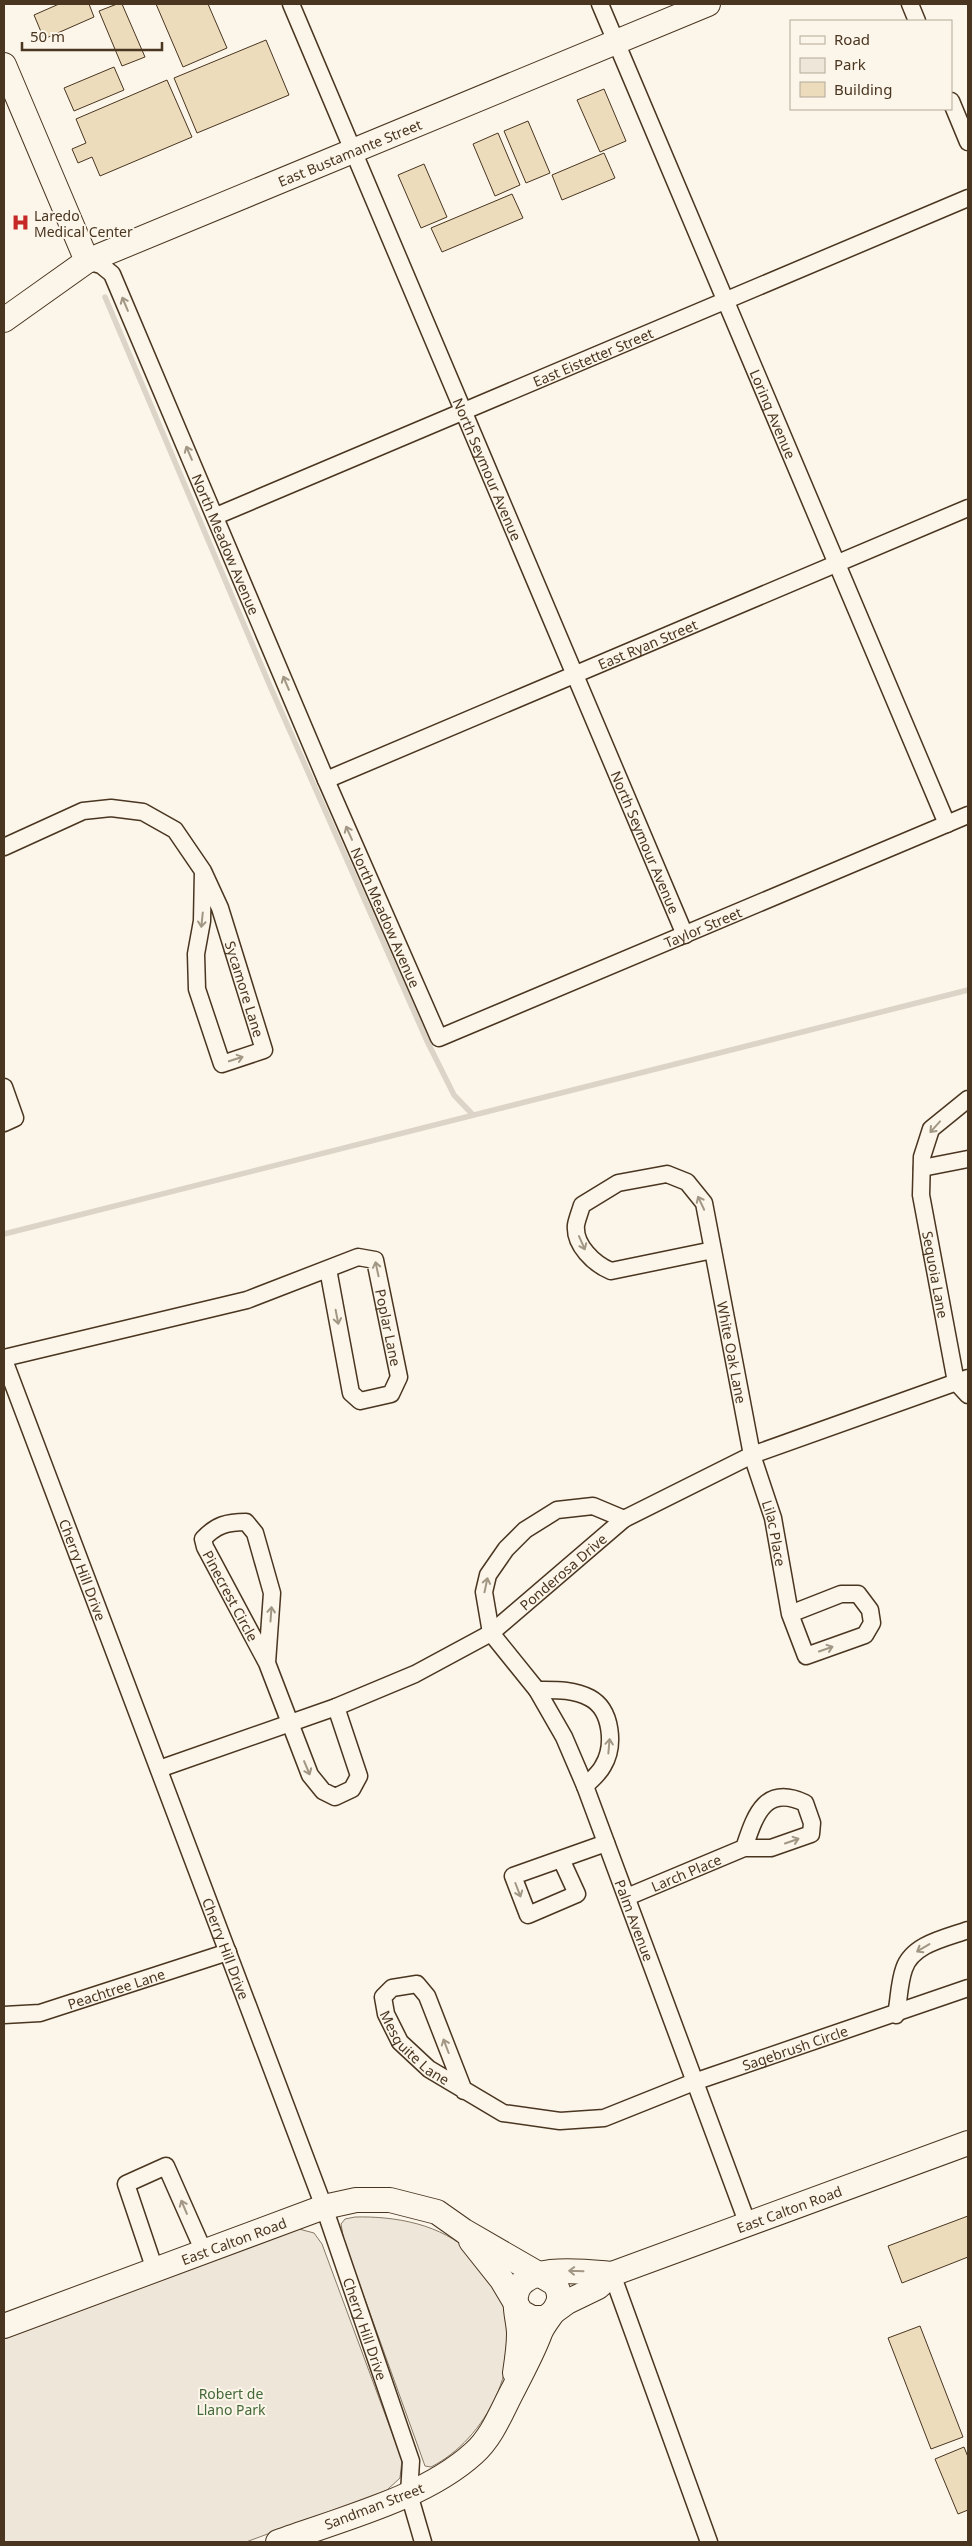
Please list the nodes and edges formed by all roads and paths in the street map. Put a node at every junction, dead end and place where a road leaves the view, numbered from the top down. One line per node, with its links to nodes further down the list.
1 (291, 4): 10 (street, North Seymour Avenue)
2 (600, 4): 6 (street, Loring Avenue)
3 (708, 4): 6 (main road, East Bustamante Street)
4 (910, 4): 5 (street)
5 (917, 20)
6 (616, 42): 10 (main road, East Bustamante Street); 13 (street, Loring Avenue)
7 (4, 65): 12 (main road)
8 (952, 103): 9 (street)
9 (968, 142)
10 (353, 150): 12 (main road, East Bustamante Street); 15 (street, North Seymour Avenue)
11 (968, 198): 13 (street, East Eistetter Street)
12 (86, 261): 14 (main road, East Bustamante Street); 17 (street, North Meadow Avenue, one-way to 12)
13 (726, 301): 15 (street, East Eistetter Street); 18 (street, Loring Avenue)
14 (4, 320)
15 (463, 412): 17 (street, East Eistetter Street); 19 (street, North Seymour Avenue)
16 (968, 508): 18 (street, East Ryan Street)
17 (216, 516): 20 (street, North Meadow Avenue, one-way to 17)
18 (837, 564): 19 (street, East Ryan Street); 22 (street, Loring Avenue)
19 (574, 675): 20 (street, East Ryan Street); 25 (street, North Seymour Avenue)
20 (326, 780): 26 (street, North Meadow Avenue, one-way to 20)
21 (968, 815): 22 (street, Taylor Street)
22 (947, 824): 25 (street, Taylor Street)
23 (4, 847): 24 (street, Sycamore Lane)
24 (204, 871): 24 (street, Sycamore Lane, one-way to 24)
25 (685, 935): 26 (street, Taylor Street)
26 (438, 1038)
27 (4, 1087): 29 (street)
28 (968, 1098): 31 (street, Sequoia Lane, one-way to 31)
29 (4, 1123)
30 (968, 1159): 31 (street)
31 (922, 1168): 35 (street, Sequoia Lane)
32 (713, 1250): 32 (street, White Oak Lane, one-way to 32); 37 (street, White Oak Lane)
33 (328, 1269): 33 (street, Poplar Lane, one-way to 33); 34 (street, Poplar Lane)
34 (4, 1359): 45 (street, Cherry Hill Drive)
35 (962, 1380): 36 (street); 37 (street, Ponderosa Drive)
36 (968, 1395)
37 (752, 1455): 38 (street, Ponderosa Drive); 39 (street, Lilac Place)
38 (624, 1519): 40 (street, Ponderosa Drive); 40 (street, one-way to 38)
39 (790, 1614): 39 (street, Lilac Place, one-way to 39)
40 (491, 1633): 42 (street, Palm Avenue); 43 (street, Ponderosa Drive)
41 (267, 1663): 41 (street, Pinecrest Circle, one-way to 41); 44 (street, Pinecrest Circle)
42 (537, 1690): 46 (street, Palm Avenue); 46 (street, one-way to 42)
43 (336, 1707): 44 (street, Ponderosa Drive); 44 (street, Pinecrest Circle, one-way to 43)
44 (289, 1723): 45 (street, Ponderosa Drive)
45 (159, 1769): 52 (street, Cherry Hill Drive)
46 (585, 1786): 47 (street, Palm Avenue)
47 (606, 1843): 49 (street); 50 (street, Palm Avenue)
48 (744, 1848): 50 (street, Larch Place)
49 (562, 1859)
50 (627, 1897): 56 (street, Palm Avenue)
51 (968, 1930): 55 (street, one-way to 55)
52 (228, 1952): 54 (street, Peachtree Lane); 59 (street, Cherry Hill Drive)
53 (968, 1988): 55 (street, Sagebrush Circle)
54 (4, 2015)
55 (896, 2015): 56 (street, Sagebrush Circle)
56 (694, 2082): 57 (street, Mesquite Lane); 60 (street, Palm Avenue)
57 (464, 2091): 57 (street, Mesquite Lane, one-way to 57)
58 (968, 2143): 60 (main road, East Calton Road)
59 (324, 2207): 61 (main road, East Calton Road); 62 (main road, East Calton Road); 70 (street, Cherry Hill Drive)
60 (747, 2222): 65 (main road, East Calton Road)
61 (464, 2232): 64 (main road, East Calton Road); 66 (main road, East Calton Road)
62 (204, 2252): 63 (main road, East Calton Road); 63 (street, one-way to 63)
63 (155, 2270): 68 (main road, East Calton Road)
64 (541, 2274): 65 (main road, East Calton Road, one-way to 64); 66 (main road); 67 (main road)
65 (612, 2274): 67 (main road, East Calton Road); 73 (street)
66 (516, 2304): 67 (main road); 69 (main road, Sandman Street)
67 (554, 2312): 69 (main road, Sandman Street)
68 (4, 2326)
69 (514, 2387): 70 (main road, Sandman Street)
70 (409, 2494): 71 (main road, Sandman Street); 72 (street, Cherry Hill Drive)
71 (278, 2542)
72 (423, 2542)
73 (709, 2542)

